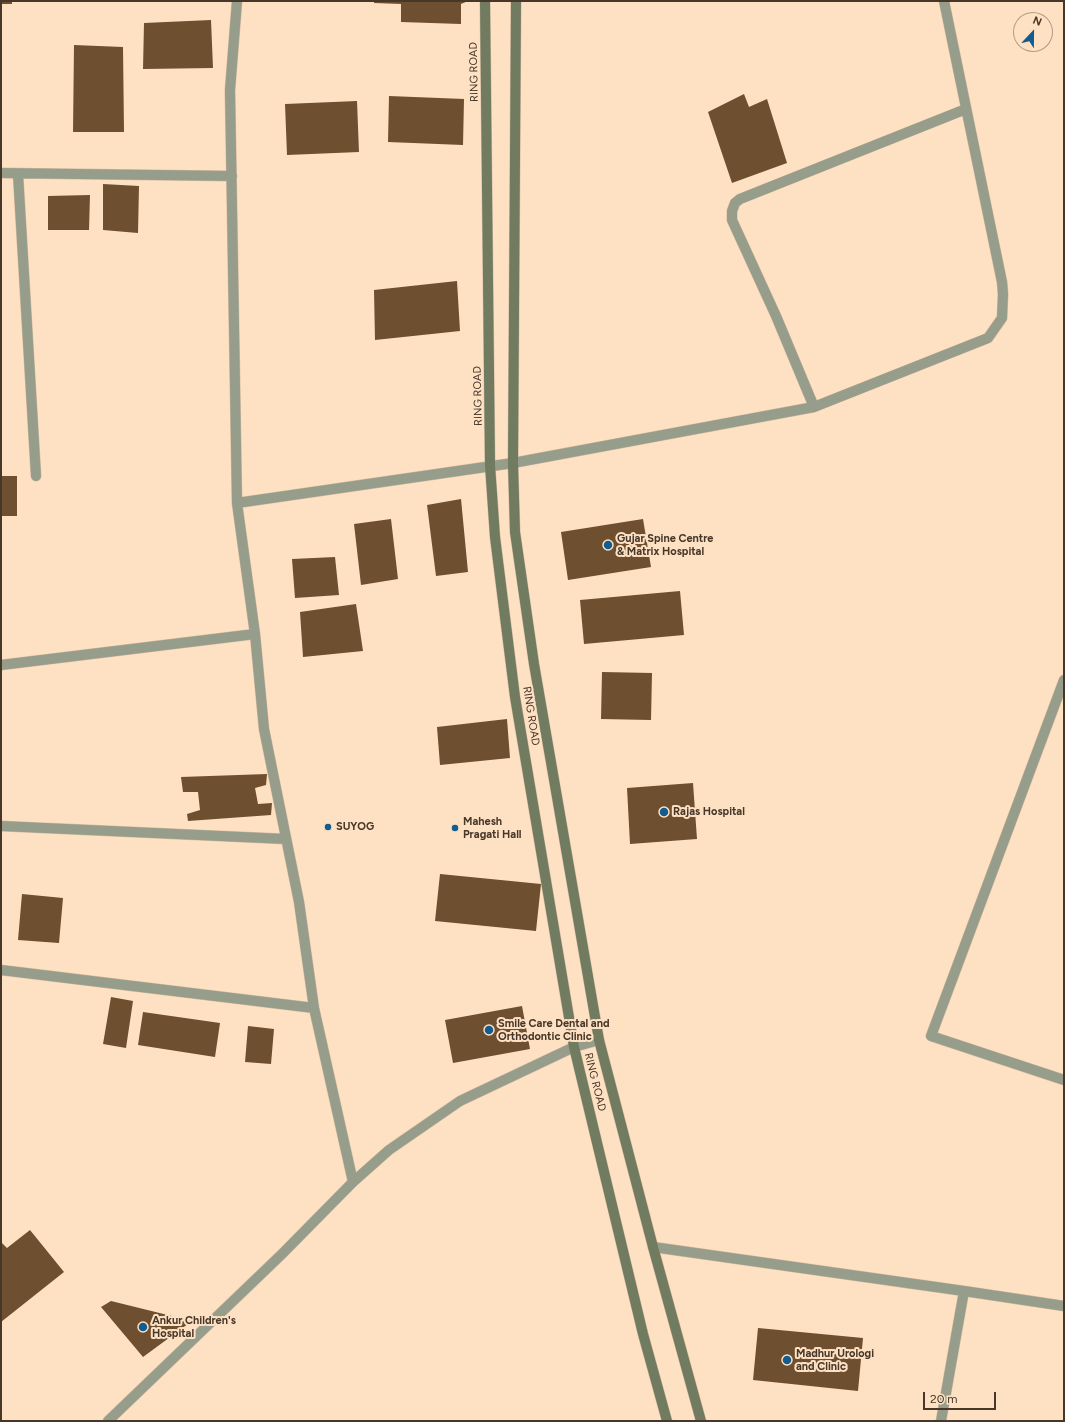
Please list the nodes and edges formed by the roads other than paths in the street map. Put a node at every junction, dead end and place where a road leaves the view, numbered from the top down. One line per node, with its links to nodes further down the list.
1 (237, 1): 8 (street)
2 (485, 1): 11 (main road, RING ROAD)
3 (516, 1): 10 (main road)
4 (944, 1): 5 (street)
5 (966, 109): 9 (street); 9 (street)
6 (1, 173): 7 (street)
7 (18, 174): 8 (street); 12 (street)
8 (232, 176): 13 (street)
9 (814, 407): 10 (street)
10 (513, 463): 11 (street); 21 (main road)
11 (490, 465): 13 (street); 22 (main road, RING ROAD)
12 (36, 476)
13 (237, 503): 14 (street)
14 (255, 634): 15 (street); 18 (street)
15 (1, 665)
16 (1064, 680): 23 (street)
17 (1, 826): 18 (street)
18 (286, 839): 20 (street)
19 (1, 970): 20 (street)
20 (314, 1008): 24 (street)
21 (599, 1040): 22 (street); 25 (main road)
22 (574, 1047): 24 (street); 29 (main road, RING ROAD)
23 (1064, 1080)
24 (353, 1182): 28 (street)
25 (653, 1247): 26 (street); 30 (main road)
26 (964, 1291): 27 (street); 31 (street)
27 (1064, 1306)
28 (108, 1421)
29 (668, 1421)
30 (702, 1421)
31 (941, 1421)

